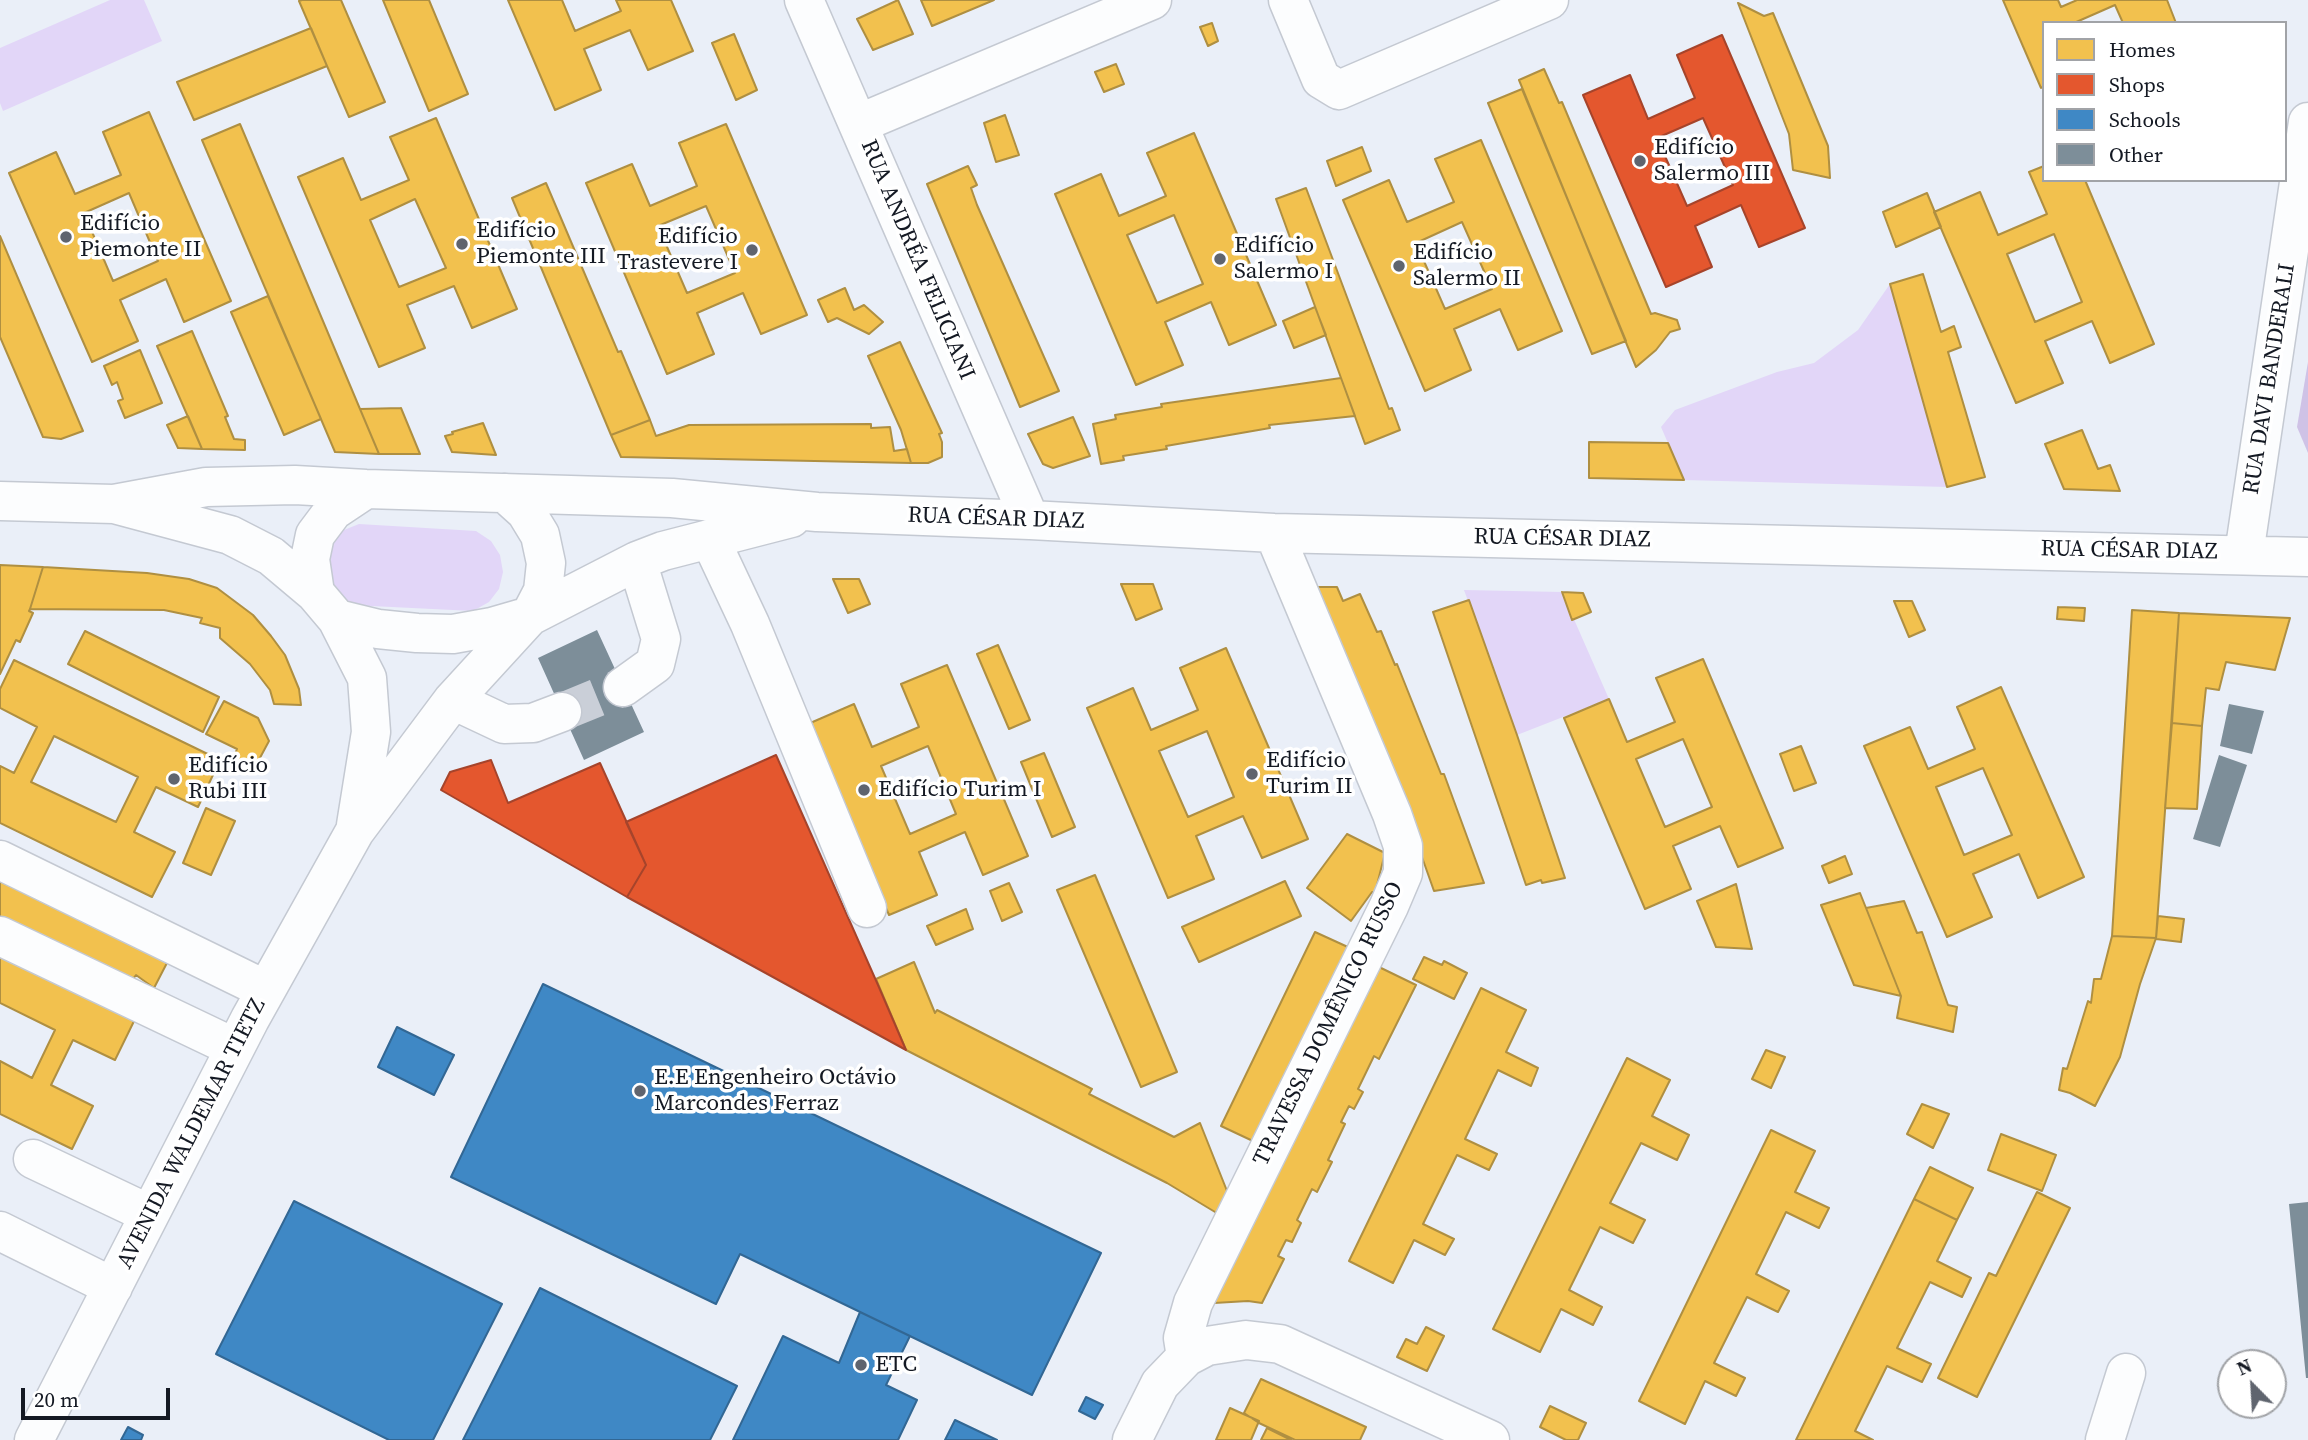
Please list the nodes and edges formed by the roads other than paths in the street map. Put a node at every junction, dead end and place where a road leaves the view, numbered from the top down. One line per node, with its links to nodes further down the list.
1 (804, 0): 6 (street, RUA ANDRÉA FELICIANI)
2 (1152, 0): 6 (street)
3 (1287, 0): 4 (street)
4 (1549, 0)
5 (2308, 122): 15 (street, RUA DAVI BANDERALI)
6 (858, 124): 12 (street, RUA ANDRÉA FELICIANI)
7 (366, 489): 8 (street, AVENIDA WALDEMAR TIETZ); 10 (street, AVENIDA WALDEMAR TIETZ); 18 (street)
8 (505, 493): 11 (street, RUA CÉSAR DIAZ); 19 (street)
9 (0, 501): 10 (street, AVENIDA WALDEMAR TIETZ)
10 (114, 505): 18 (street, AVENIDA WALDEMAR TIETZ)
11 (817, 512): 12 (street, RUA CÉSAR DIAZ); 14 (street, RUA CÉSAR DIAZ)
12 (1030, 520): 13 (street, RUA CÉSAR DIAZ)
13 (1274, 533): 15 (street, RUA CÉSAR DIAZ); 33 (street, TRAVESSA DOMÊNICO RUSSO)
14 (709, 539): 17 (street, RUA CÉSAR DIAZ); 25 (street)
15 (2244, 554): 16 (street, RUA CÉSAR DIAZ)
16 (2308, 557)
17 (637, 561): 19 (street, RUA CÉSAR DIAZ); 20 (street)
18 (326, 606): 19 (street, AVENIDA WALDEMAR TIETZ); 23 (street, AVENIDA WALDEMAR TIETZ)
19 (530, 616): 21 (street, AVENIDA WALDEMAR TIETZ)
20 (622, 687)
21 (453, 700): 22 (street); 23 (street, AVENIDA WALDEMAR TIETZ)
22 (562, 712)
23 (355, 831): 27 (street, AVENIDA WALDEMAR TIETZ)
24 (0, 860): 27 (street)
25 (867, 908)
26 (0, 936): 28 (street)
27 (266, 990): 28 (street, AVENIDA WALDEMAR TIETZ)
28 (235, 1048): 30 (street, AVENIDA WALDEMAR TIETZ)
29 (33, 1159): 30 (street)
30 (149, 1214): 32 (street, AVENIDA WALDEMAR TIETZ)
31 (0, 1231): 32 (street)
32 (113, 1287): 35 (street, AVENIDA WALDEMAR TIETZ)
33 (1186, 1357): 36 (street); 37 (street)
34 (2126, 1373): 38 (street)
35 (34, 1440)
36 (1132, 1440)
37 (1490, 1440)
38 (2105, 1440)

